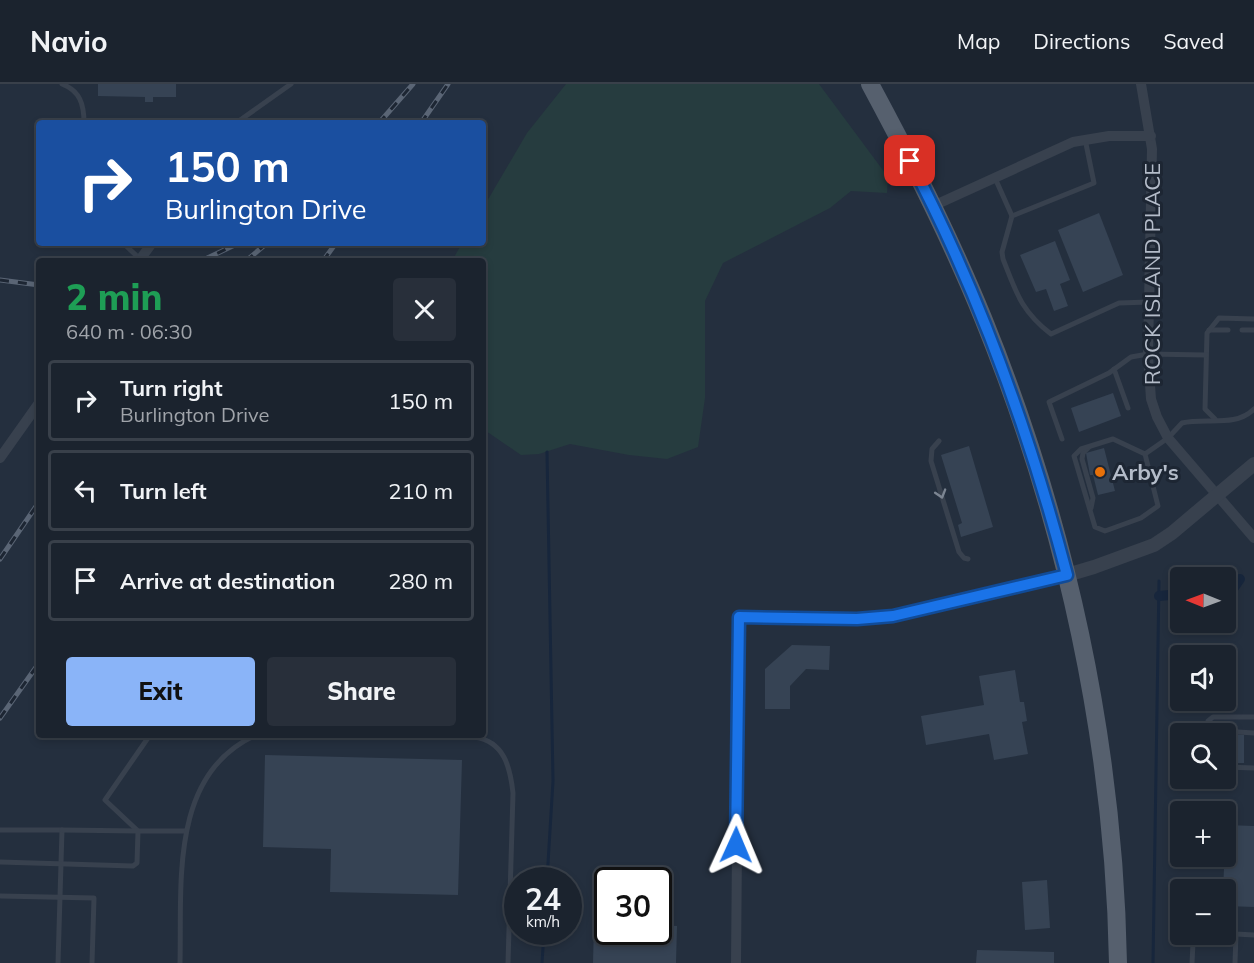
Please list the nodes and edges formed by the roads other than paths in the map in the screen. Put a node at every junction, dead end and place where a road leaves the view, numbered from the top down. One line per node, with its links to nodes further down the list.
1 (64, 84): 5 (lane)
2 (291, 84): 6 (lane)
3 (870, 84): 10 (main road)
4 (1141, 84): 7 (street, ROCK ISLAND PLACE)
5 (84, 120)
6 (240, 120)
7 (1151, 136): 8 (street); 16 (street, ROCK ISLAND PLACE)
8 (1086, 139): 9 (street); 11 (lane)
9 (994, 177): 10 (street); 11 (lane)
10 (933, 206): 38 (main road)
11 (1012, 216): 16 (lane)
12 (126, 246): 14 (lane)
13 (150, 246): 15 (street)
14 (137, 258)
15 (141, 258)
16 (1149, 302): 22 (street, ROCK ISLAND PLACE)
17 (1254, 319): 18 (lane)
18 (1209, 330): 19 (lane); 23 (lane)
19 (1228, 330)
20 (1242, 330): 21 (lane)
21 (1254, 330)
22 (1148, 354): 23 (lane); 24 (lane); 29 (street, ROCK ISLAND PLACE)
23 (1206, 355): 28 (lane)
24 (1114, 369): 26 (lane); 30 (lane)
25 (36, 407): 33 (street)
26 (1128, 408)
27 (1254, 409): 28 (lane)
28 (1218, 420): 29 (lane)
29 (1168, 438): 32 (lane); 35 (street, ROCK ISLAND PLACE)
30 (1062, 439)
31 (939, 441): 37 (lane, one-way to 37)
32 (1145, 454): 32 (lane)
33 (0, 458)
34 (1254, 464): 35 (street)
35 (1217, 496): 36 (street, ROCK ISLAND PLACE); 38 (street)
36 (1254, 538)
37 (968, 560)
38 (1067, 575): 64 (street); 65 (main road)
39 (1254, 717): 40 (lane)
40 (1208, 723)
41 (1236, 733): 42 (lane)
42 (1254, 733)
43 (148, 738): 50 (lane)
44 (248, 738): 51 (lane)
45 (481, 738): 63 (lane)
46 (1236, 767): 47 (lane)
47 (1254, 768)
48 (0, 830): 49 (lane)
49 (62, 830): 50 (lane); 53 (lane)
50 (138, 831): 51 (lane); 53 (lane)
51 (186, 831): 62 (lane)
52 (0, 862): 53 (lane)
53 (61, 864): 55 (lane)
54 (1, 896): 55 (lane)
55 (60, 897): 60 (lane); 61 (lane)
56 (1236, 934): 57 (lane)
57 (1254, 935)
58 (1193, 945): 66 (lane)
59 (1236, 945): 67 (lane)
60 (58, 963)
61 (92, 963)
62 (180, 963)
63 (508, 963)
64 (736, 963)
65 (1118, 963)
66 (1192, 963)
67 (1235, 963)

